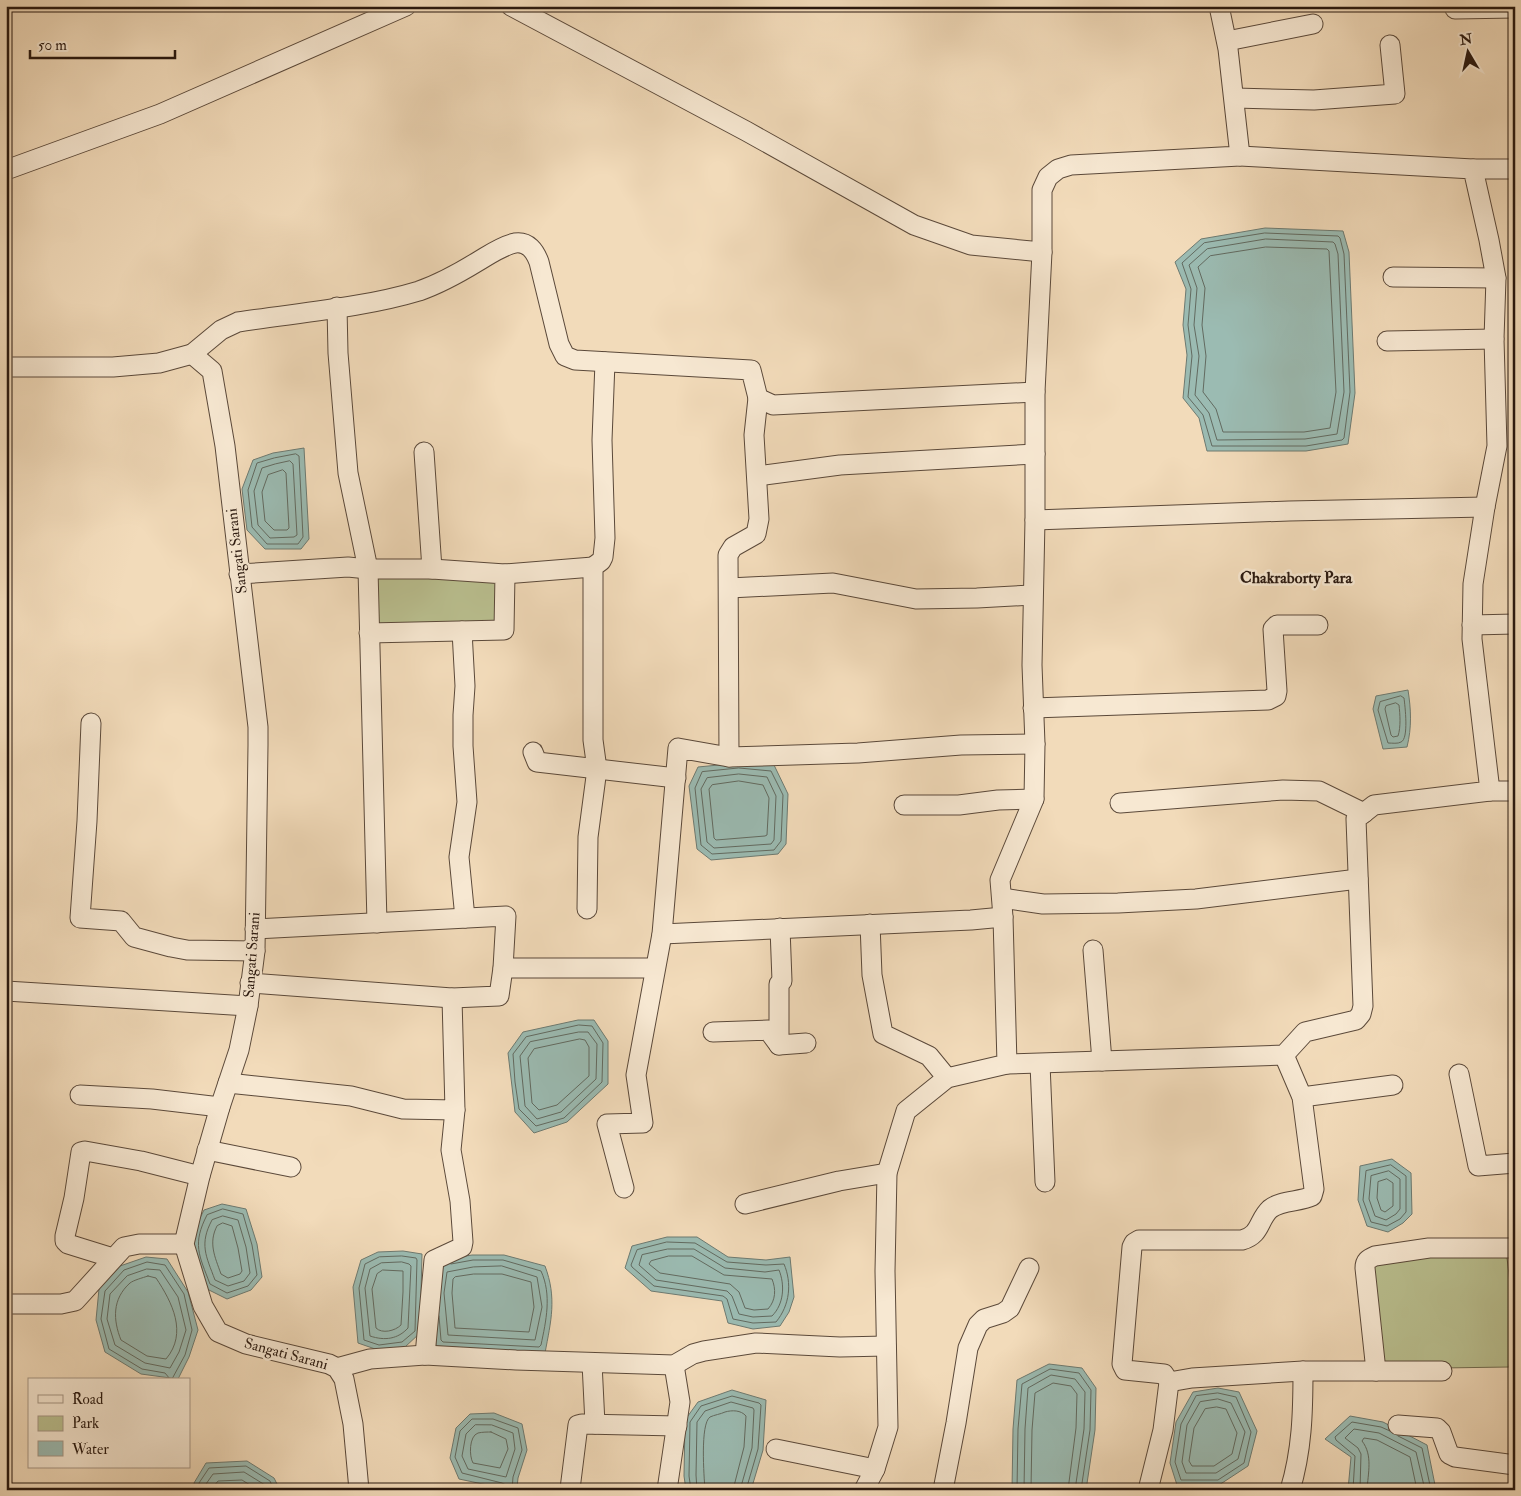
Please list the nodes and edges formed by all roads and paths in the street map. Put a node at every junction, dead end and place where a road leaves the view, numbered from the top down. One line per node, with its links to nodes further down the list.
1 (406, 6): 12 (street)
2 (511, 6): 14 (street)
3 (1219, 6): 7 (street)
4 (1455, 8): 5 (street)
5 (1515, 8)
6 (1313, 24): 7 (street)
7 (1227, 41): 9 (street)
8 (1390, 44): 9 (street)
9 (1235, 98): 10 (street)
10 (1240, 156): 11 (street); 14 (street)
11 (1473, 169): 13 (street); 16 (street)
12 (6, 170)
13 (1515, 170)
14 (1042, 252): 23 (street)
15 (1393, 277): 16 (street)
16 (1496, 278): 18 (street)
17 (337, 307): 20 (street); 21 (street); 33 (street)
18 (1494, 340): 19 (street); 26 (street)
19 (1387, 341)
20 (192, 354): 22 (street); 35 (street, Sangati Sarani)
21 (605, 362): 24 (street); 32 (street)
22 (6, 367)
23 (1034, 392): 24 (street); 28 (street)
24 (758, 398): 29 (street)
25 (1515, 440): 26 (street)
26 (1497, 446): 30 (street)
27 (424, 452): 34 (street)
28 (1036, 454): 29 (street); 31 (street)
29 (757, 476): 37 (street)
30 (1485, 508): 31 (street); 41 (street)
31 (1035, 520): 38 (street)
32 (593, 567): 36 (street); 49 (street)
33 (368, 569): 34 (street); 35 (street); 43 (street)
34 (432, 569): 36 (street)
35 (239, 574): 65 (street, Sangati Sarani)
36 (504, 574): 42 (street)
37 (729, 588): 38 (street); 48 (street)
38 (1032, 595): 44 (street)
39 (1515, 624): 41 (street)
40 (1318, 625): 44 (street)
41 (1472, 625): 51 (street)
42 (462, 631): 43 (street); 61 (street)
43 (369, 634): 62 (street)
44 (1033, 708): 46 (street)
45 (92, 723): 68 (street)
46 (1035, 744): 48 (street); 53 (street)
47 (533, 752): 49 (street)
48 (729, 757): 50 (street)
49 (597, 769): 50 (street); 59 (street)
50 (676, 778): 66 (street)
51 (1490, 791): 52 (street); 56 (street)
52 (1515, 791)
53 (1034, 799): 55 (street); 58 (street)
54 (1120, 803): 56 (street)
55 (904, 805)
56 (1364, 812): 57 (street)
57 (1358, 879): 58 (street); 78 (street)
58 (1002, 898): 60 (street)
59 (586, 909)
60 (1003, 917): 63 (street); 80 (street)
61 (465, 918): 62 (street); 69 (street)
62 (377, 923): 65 (street)
63 (870, 924): 64 (street); 83 (street)
64 (780, 928): 66 (street); 77 (street)
65 (255, 929): 68 (street, Sangati Sarani)
66 (662, 934): 70 (street)
67 (1093, 950): 79 (street)
68 (255, 952): 71 (street, Sangati Sarani)
69 (503, 968): 70 (street); 73 (street)
70 (655, 968): 96 (street)
71 (250, 983): 73 (street); 74 (street, Sangati Sarani)
72 (6, 991): 74 (street)
73 (452, 998): 89 (street)
74 (248, 1006): 84 (street, Sangati Sarani)
75 (713, 1032): 77 (street)
76 (806, 1043): 77 (street)
77 (778, 1045)
78 (1284, 1055): 79 (street); 87 (street)
79 (1102, 1061): 81 (street)
80 (1007, 1064): 81 (street); 83 (street)
81 (1040, 1064): 95 (street)
82 (1459, 1074): 91 (street)
83 (947, 1078): 93 (street)
84 (228, 1083): 88 (street, Sangati Sarani); 89 (street)
85 (1393, 1085): 87 (street)
86 (80, 1095): 88 (street)
87 (1302, 1097): 111 (street)
88 (220, 1107): 90 (street, Sangati Sarani)
89 (455, 1110): 104 (street)
90 (208, 1150): 92 (street); 94 (street, Sangati Sarani)
91 (1515, 1163)
92 (291, 1167)
93 (887, 1174): 97 (street); 103 (street)
94 (200, 1176): 98 (street, Sangati Sarani); 100 (street)
95 (1045, 1182)
96 (624, 1188)
97 (745, 1204)
98 (184, 1244): 100 (street); 107 (street, Sangati Sarani)
99 (1515, 1248): 109 (street)
100 (114, 1258): 102 (street)
101 (1029, 1268): 122 (street)
102 (6, 1304)
103 (886, 1346): 106 (street); 117 (street)
104 (425, 1355): 105 (street); 107 (street)
105 (592, 1363): 106 (street); 112 (street)
106 (674, 1365): 114 (street)
107 (337, 1368): 119 (street, Sangati Sarani)
108 (1303, 1371): 109 (street); 111 (street); 124 (street)
109 (1376, 1371): 110 (street)
110 (1442, 1371)
111 (1169, 1382): 123 (street)
112 (595, 1424): 114 (street); 118 (street)
113 (1398, 1425): 116 (street)
114 (677, 1426): 120 (street)
115 (776, 1449): 117 (street)
116 (1515, 1465)
117 (875, 1468): 121 (street)
118 (570, 1488)
119 (359, 1490)
120 (667, 1490)
121 (864, 1490)
122 (943, 1490)
123 (1148, 1490)
124 (1290, 1490)

